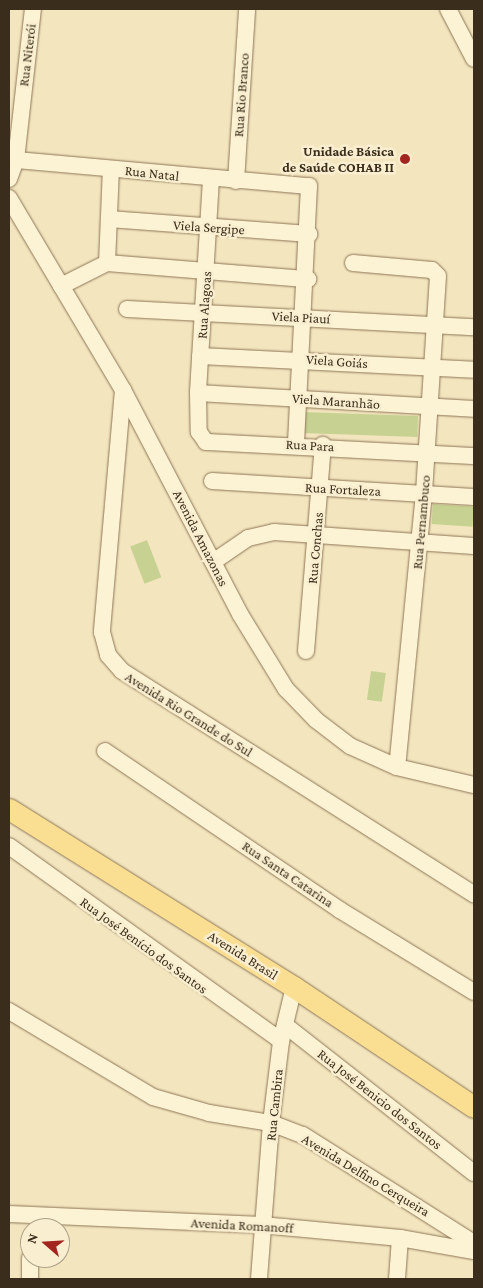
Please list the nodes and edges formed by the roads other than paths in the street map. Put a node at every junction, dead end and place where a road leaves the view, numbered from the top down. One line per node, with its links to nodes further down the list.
1 (33, 9): 5 (street, Rua Niterói)
2 (247, 9): 10 (street, Rua Rio Branco)
3 (448, 9): 4 (street)
4 (474, 59)
5 (13, 126): 6 (street, Rua Niterói)
6 (16, 160): 7 (street, Rua Natal); 8 (street)
7 (111, 169): 9 (street, Rua Natal); 12 (street)
8 (9, 179)
9 (211, 179): 10 (street, Rua Natal); 13 (street, Rua Alagoas)
10 (236, 181): 14 (street, Rua Natal)
11 (9, 198): 19 (street, Avenida Amazonas)
12 (109, 219): 13 (street, Viela Sergipe); 15 (street)
13 (208, 227): 14 (street, Viela Sergipe); 17 (street, Rua Alagoas)
14 (309, 234): 18 (street)
15 (107, 263): 17 (street); 19 (street)
16 (353, 263): 23 (street, Rua Pernambuco)
17 (206, 272): 18 (street); 21 (street, Rua Alagoas)
18 (308, 279): 22 (street)
19 (61, 286): 29 (street, Avenida Amazonas)
20 (127, 310): 21 (street, Viela Piauí)
21 (205, 313): 22 (street, Viela Piauí); 25 (street, Rua Alagoas)
22 (305, 317): 23 (street, Viela Piauí); 26 (street)
23 (438, 326): 24 (street, Viela Piauí); 27 (street, Rua Pernambuco)
24 (474, 327)
25 (200, 356): 26 (street, Viela Goiás); 30 (street, Rua Alagoas)
26 (302, 359): 27 (street, Viela Goiás); 31 (street)
27 (433, 368): 28 (street, Viela Goiás); 32 (street, Rua Pernambuco)
28 (474, 370)
29 (123, 390): 46 (street, Avenida Amazonas); 53 (street, Avenida Rio Grande do Sul)
30 (198, 393): 31 (street, Viela Maranhão); 34 (street, Rua Alagoas)
31 (299, 398): 32 (street, Viela Maranhão); 35 (street)
32 (429, 407): 33 (street, Viela Maranhão); 37 (street, Rua Pernambuco)
33 (474, 410)
34 (199, 432): 35 (street, Rua Para)
35 (296, 444): 36 (street, Rua Para)
36 (323, 445): 37 (street, Rua Para); 40 (street, Rua Conchas)
37 (426, 454): 38 (street, Rua Para); 41 (street, Rua Pernambuco)
38 (474, 456)
39 (212, 481): 40 (street, Rua Fortaleza)
40 (318, 488): 41 (street, Rua Fortaleza); 43 (street, Rua Conchas)
41 (424, 493): 42 (street, Rua Fortaleza); 44 (street, Rua Pernambuco)
42 (474, 497)
43 (317, 532): 44 (street); 46 (street); 47 (street, Rua Conchas)
44 (420, 542): 45 (street); 49 (street, Rua Pernambuco)
45 (474, 546)
46 (213, 562): 49 (street, Avenida Amazonas)
47 (306, 651)
48 (105, 751): 55 (street, Rua Santa Catarina)
49 (397, 768): 50 (street, Avenida Amazonas)
50 (474, 785)
51 (9, 809): 54 (main road, Avenida Brasil)
52 (9, 846): 57 (street, Rua José Benício dos Santos)
53 (474, 894)
54 (294, 987): 57 (street, Rua Cambira); 58 (main road, Avenida Brasil)
55 (474, 992)
56 (9, 1011): 61 (street, Avenida Delfino Cerqueira)
57 (283, 1033): 61 (street, Rua Cambira); 62 (street, Rua José Benicio dos Santos)
58 (448, 1089): 59 (main road); 60 (main road, Avenida Brasil)
59 (474, 1099)
60 (474, 1107)
61 (271, 1123): 64 (street, Rua Cambira); 66 (street, Avenida Delfino Cerqueira)
62 (474, 1173)
63 (70, 1223): 64 (street, Avenida Romanoff)
64 (262, 1225): 65 (street, Avenida Romanoff); 68 (street, Rua Cambira)
65 (400, 1238): 67 (street, Avenida Romanoff); 69 (street)
66 (474, 1243)
67 (474, 1251)
68 (259, 1279)
69 (397, 1279)

